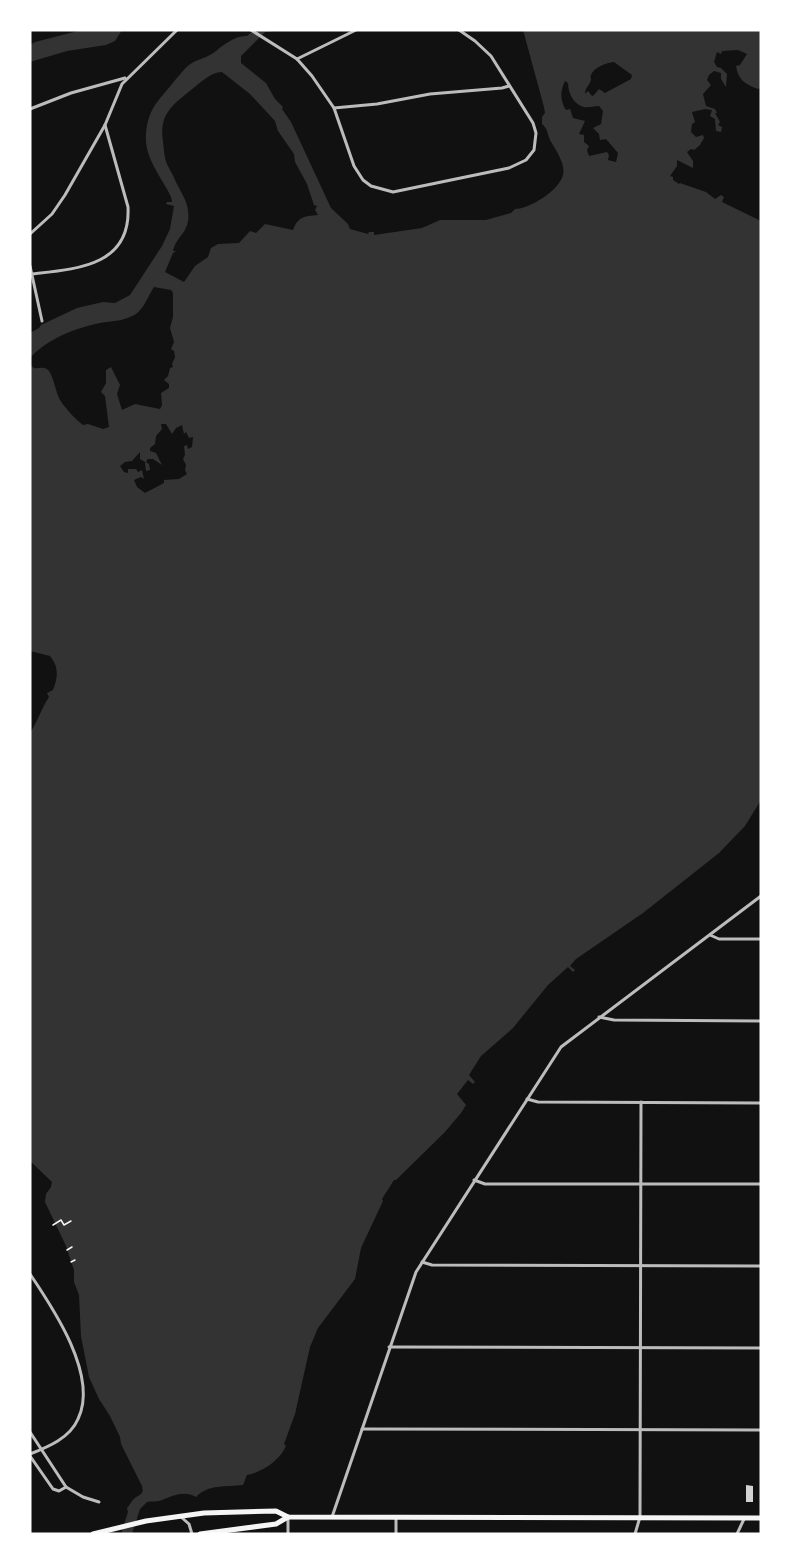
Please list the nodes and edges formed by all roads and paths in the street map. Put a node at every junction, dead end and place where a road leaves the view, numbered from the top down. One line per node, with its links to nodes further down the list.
1 (251, 30): 5 (street)
2 (356, 30): 5 (street)
3 (459, 30): 7 (street)
4 (174, 31): 6 (street)
5 (297, 59): 8 (street)
6 (127, 78): 9 (street); 10 (street)
7 (509, 86): 8 (street); 8 (street)
8 (334, 108)
9 (30, 110)
10 (105, 125): 11 (street); 13 (street)
11 (30, 234)
12 (30, 266): 13 (street)
13 (32, 274): 14 (street)
14 (42, 321)
15 (761, 896): 16 (street)
16 (709, 934): 17 (street); 18 (street)
17 (761, 939)
18 (600, 1017): 19 (street); 20 (street)
19 (761, 1021)
20 (527, 1099): 21 (street); 23 (street)
21 (640, 1102): 22 (street); 24 (street)
22 (761, 1103)
23 (474, 1180): 24 (street); 32 (street)
24 (640, 1184): 25 (street); 33 (street)
25 (761, 1184)
26 (71, 1221): 27 (path)
27 (54, 1225)
28 (72, 1247): 29 (path)
29 (67, 1250)
30 (75, 1260): 31 (path)
31 (71, 1262)
32 (422, 1262): 33 (street); 36 (street)
33 (640, 1266): 34 (street); 37 (street)
34 (761, 1266)
35 (30, 1274): 43 (street)
36 (389, 1347): 37 (street); 39 (street)
37 (640, 1348): 38 (street); 40 (street)
38 (761, 1348)
39 (362, 1428): 40 (street); 49 (street)
40 (640, 1429): 41 (street); 51 (street)
41 (761, 1430)
42 (30, 1432): 43 (street)
43 (41, 1449): 44 (street); 45 (street)
44 (30, 1455): 45 (street)
45 (66, 1487): 46 (street)
46 (99, 1502)
47 (179, 1516): 48 (highway); 54 (highway); 55 (street)
48 (288, 1517): 49 (highway); 56 (highway); 57 (street)
49 (332, 1517): 50 (highway)
50 (396, 1517): 51 (highway); 58 (street)
51 (640, 1517): 52 (highway); 59 (street)
52 (745, 1518): 53 (highway); 60 (street)
53 (761, 1518)
54 (94, 1534)
55 (192, 1534)
56 (200, 1534)
57 (288, 1534)
58 (396, 1534)
59 (635, 1534)
60 (737, 1534)

